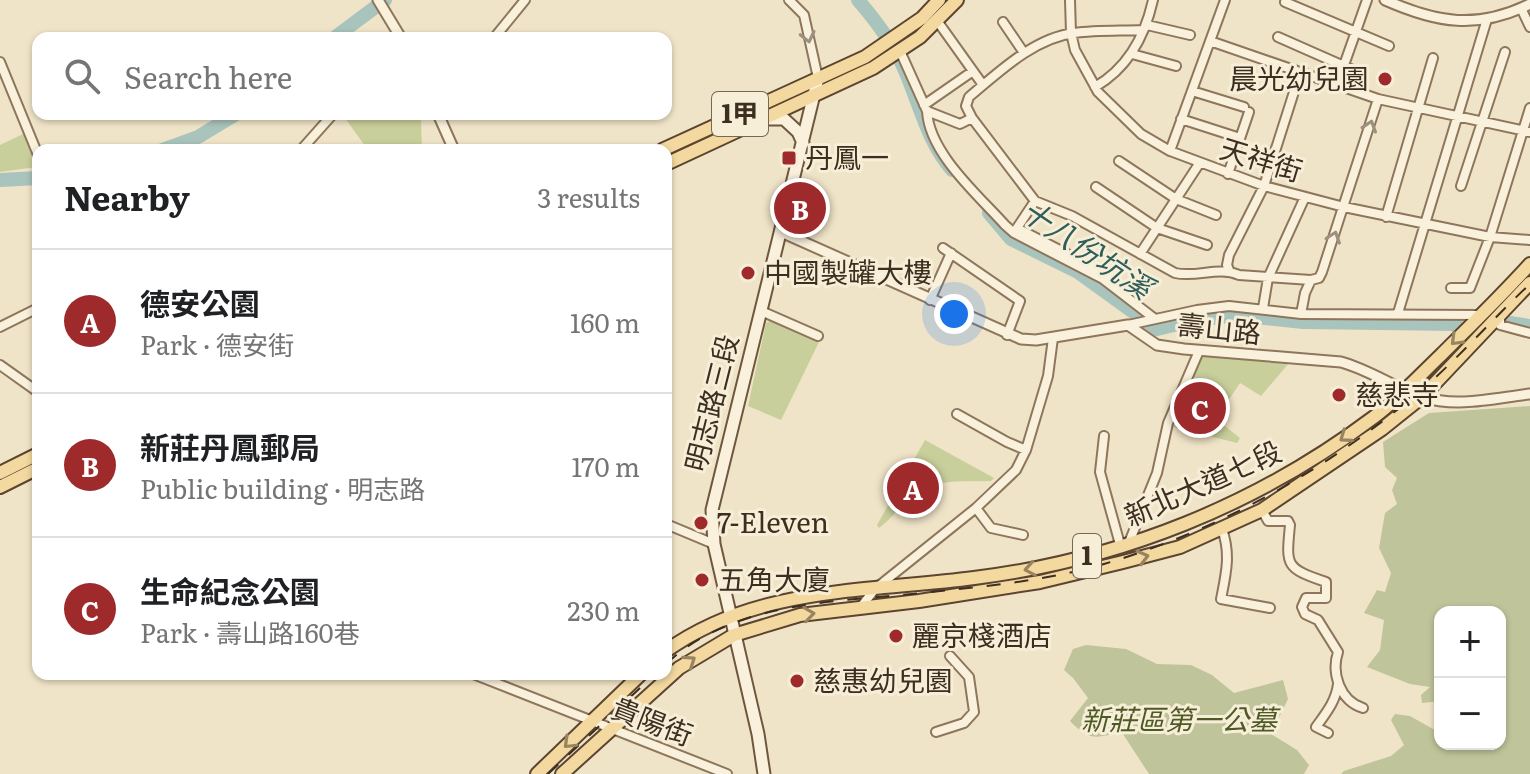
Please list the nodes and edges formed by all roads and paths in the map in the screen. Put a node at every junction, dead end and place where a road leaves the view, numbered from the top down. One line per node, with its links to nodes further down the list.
1 (378, 0): 18 (street)
2 (525, 0): 19 (street)
3 (789, 0): 37 (street, one-way to 37)
4 (939, 0): 26 (main road, 1甲)
5 (957, 0): 14 (main road, 1甲)
6 (1070, 0): 20 (street, 天祥街)
7 (1153, 0): 16 (street)
8 (1225, 0): 24 (street)
9 (1367, 0): 21 (street)
10 (1385, 0): 13 (street)
11 (1285, 2): 21 (street)
12 (1526, 6): 13 (street); 17 (street)
13 (1487, 19): 47 (street)
14 (938, 22): 26 (main road, 1甲); 34 (street)
15 (1003, 22): 28 (street)
16 (1145, 27): 20 (street); 22 (street); 29 (street)
17 (1530, 27)
18 (398, 32)
19 (499, 32)
20 (1071, 33): 28 (street); 40 (street, 天祥街)
21 (1355, 33): 25 (street); 33 (street)
22 (1190, 35)
23 (1278, 37): 33 (street)
24 (1210, 41): 36 (street); 41 (street)
25 (1389, 46)
26 (892, 49): 37 (main road, 1甲); 42 (main road, 1甲); 45 (street)
27 (1505, 52): 53 (street)
28 (1024, 53): 38 (street)
29 (1132, 54): 32 (street); 40 (street)
30 (1433, 58): 44 (street)
31 (0, 62): 57 (street)
32 (1176, 66)
33 (1342, 67): 35 (street); 39 (street)
34 (973, 71): 38 (street); 45 (street)
35 (1355, 71)
36 (1300, 73): 39 (street); 66 (street)
37 (818, 78): 42 (main road, 明志路三段); 60 (main road, 1甲)
38 (983, 85): 48 (street)
39 (1337, 85): 43 (street)
40 (1095, 87): 61 (street, 天祥街)
41 (1192, 91): 50 (street); 55 (street)
42 (814, 97): 49 (main road, 1甲); 56 (main road, 明志路三段)
43 (1378, 99): 44 (street); 72 (street, one-way to 43)
44 (1417, 106): 47 (street); 74 (street)
45 (926, 108): 48 (street); 97 (street)
46 (1530, 108): 54 (street)
47 (1458, 117): 53 (street); 75 (street)
48 (972, 118): 71 (street)
49 (763, 119): 56 (main road); 62 (main road, 1甲)
50 (1181, 119): 55 (street); 61 (street)
51 (328, 120): 58 (street)
52 (441, 120): 59 (street)
53 (1481, 124): 54 (street); 67 (street)
54 (1526, 132): 78 (street)
55 (1240, 138): 65 (street)
56 (803, 143): 77 (main road, 明志路三段)
57 (34, 144)
58 (306, 144)
59 (451, 144)
60 (672, 145)
61 (1170, 151): 64 (street, 天祥街)
62 (672, 161)
63 (1119, 161): 70 (street)
64 (1199, 164): 65 (street, 天祥街); 70 (street)
65 (1228, 174): 66 (street, 天祥街)
66 (1264, 186): 69 (street, 天祥街); 83 (street)
67 (1461, 186)
68 (1096, 187): 76 (street)
69 (1305, 197): 72 (street, 天祥街); 85 (street)
70 (1176, 199): 73 (street); 76 (street)
71 (1035, 201): 81 (street); 84 (street)
72 (1344, 207): 74 (street, 天祥街); 86 (street, one-way to 72)
73 (1216, 215)
74 (1386, 217): 75 (street, 天祥街)
75 (1426, 225): 78 (street, 天祥街); 93 (street)
76 (1157, 228): 80 (street); 81 (street)
77 (781, 232): 89 (street); 92 (main road, 明志路三段)
78 (1490, 237): 79 (street, 天祥街); 88 (street)
79 (1530, 240)
80 (1207, 245)
81 (1140, 254): 83 (street)
82 (1530, 264): 96 (main road, 新北大道七段 / 1)
83 (1229, 270): 85 (street)
84 (1110, 276)
85 (1268, 278): 86 (street); 90 (street)
86 (1311, 280): 94 (street)
87 (1530, 283): 95 (main road, 新北大道七段 / 1)
88 (1451, 288)
89 (930, 300): 101 (street); 101 (street)
90 (1263, 308): 94 (street); 97 (street)
91 (32, 311): 99 (street)
92 (761, 311): 102 (street); 122 (main road, 明志路三段)
93 (1398, 313): 94 (street); 96 (street)
94 (1301, 314)
95 (1500, 314): 100 (street); 109 (main road, 新北大道七段 / 1)
96 (1481, 315): 107 (main road, 新北大道七段 / 1, one-way to 107)
97 (1155, 319): 98 (street)
98 (1130, 325): 103 (street); 104 (street, 壽山路)
99 (0, 327)
100 (1530, 333)
101 (1007, 335): 103 (street)
102 (818, 336)
103 (1053, 338): 112 (street)
104 (1199, 351): 107 (street, 壽山路); 123 (street)
105 (0, 365): 106 (street)
106 (32, 388)
107 (1406, 389): 109 (street, 壽山路); 123 (main road, 新北大道七段 / 1, one-way to 123)
108 (1530, 394): 109 (street, 壽山路)
109 (1422, 397): 118 (main road, 新北大道七段 / 1)
110 (957, 414): 112 (street)
111 (1104, 436): 123 (street)
112 (1026, 450): 117 (street)
113 (32, 457): 115 (main road)
114 (32, 471): 116 (main road)
115 (0, 473)
116 (0, 487)
117 (976, 508): 121 (street); 124 (street)
118 (1262, 510): 120 (main road, 新北大道七段 / 1); 132 (street)
119 (672, 526): 122 (street)
120 (1222, 529): 125 (main road, 新北大道七段 / 1, one-way to 120); 126 (street)
121 (1023, 535)
122 (714, 544): 127 (main road, 明志路三段)
123 (1124, 547): 124 (main road, 新北大道七段 / 1, one-way to 124)
124 (875, 589): 125 (street); 127 (main road, 新北大道七段 / 1)
125 (859, 608): 128 (main road, 新北大道七段 / 1, one-way to 125)
126 (1270, 608)
127 (729, 615): 128 (main road, 明志路三段); 129 (main road, 1)
128 (734, 635): 131 (main road, 1, one-way to 128); 144 (main road, 明志路三段)
129 (672, 648)
130 (950, 656): 139 (street)
131 (672, 674)
132 (1338, 679): 136 (street); 140 (street)
133 (488, 680): 137 (street, 貴陽街)
134 (635, 680): 137 (main road)
135 (666, 680): 138 (main road, 1, one-way to 135)
136 (1363, 708)
137 (591, 722): 138 (street, 貴陽街); 141 (main road, one-way to 141)
138 (610, 730): 142 (main road, 1); 143 (street, 貴陽街)
139 (936, 732)
140 (1328, 733)
141 (537, 774)
142 (562, 774)
143 (727, 774)
144 (764, 774)

